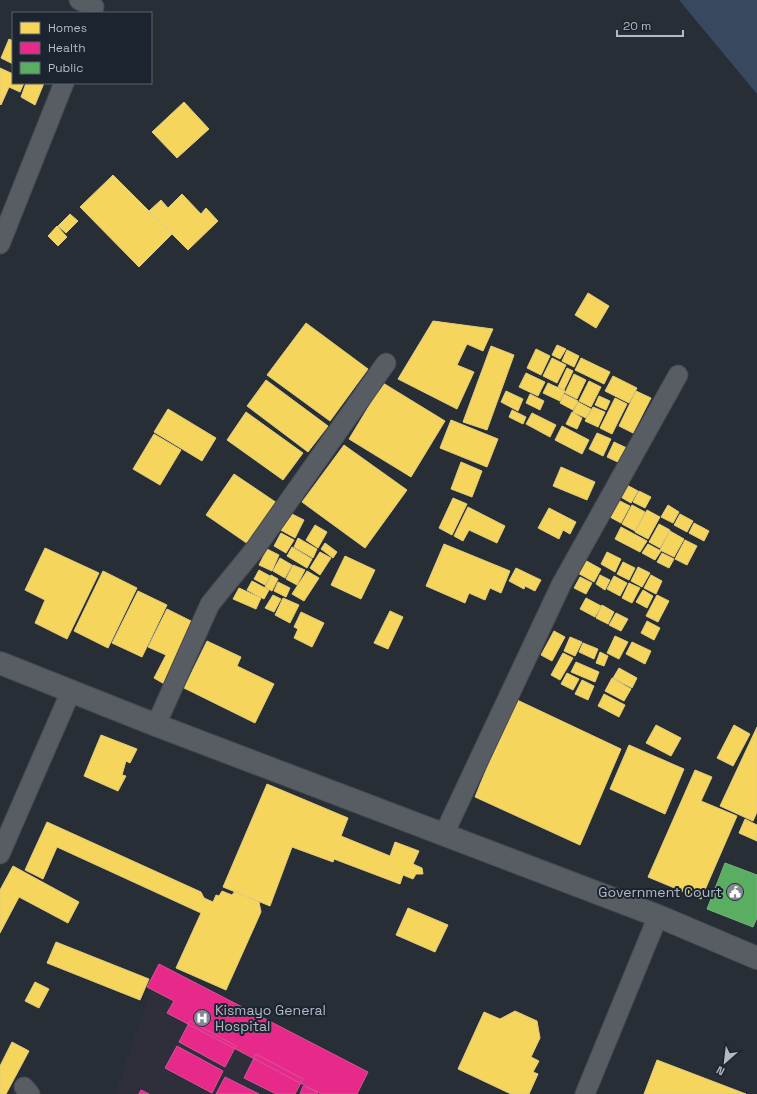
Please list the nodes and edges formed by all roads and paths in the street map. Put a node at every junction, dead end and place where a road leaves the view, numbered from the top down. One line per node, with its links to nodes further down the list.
1 (79, 0): 2 (street)
2 (92, 12)
3 (64, 84): 4 (street)
4 (0, 244)
5 (386, 363): 9 (street)
6 (678, 375): 10 (street)
7 (0, 663): 8 (street)
8 (71, 691): 9 (street); 11 (street)
9 (156, 725): 10 (street)
10 (444, 834): 12 (street)
11 (0, 854)
12 (658, 916): 13 (street); 14 (street)
13 (757, 958)
14 (585, 1094)

